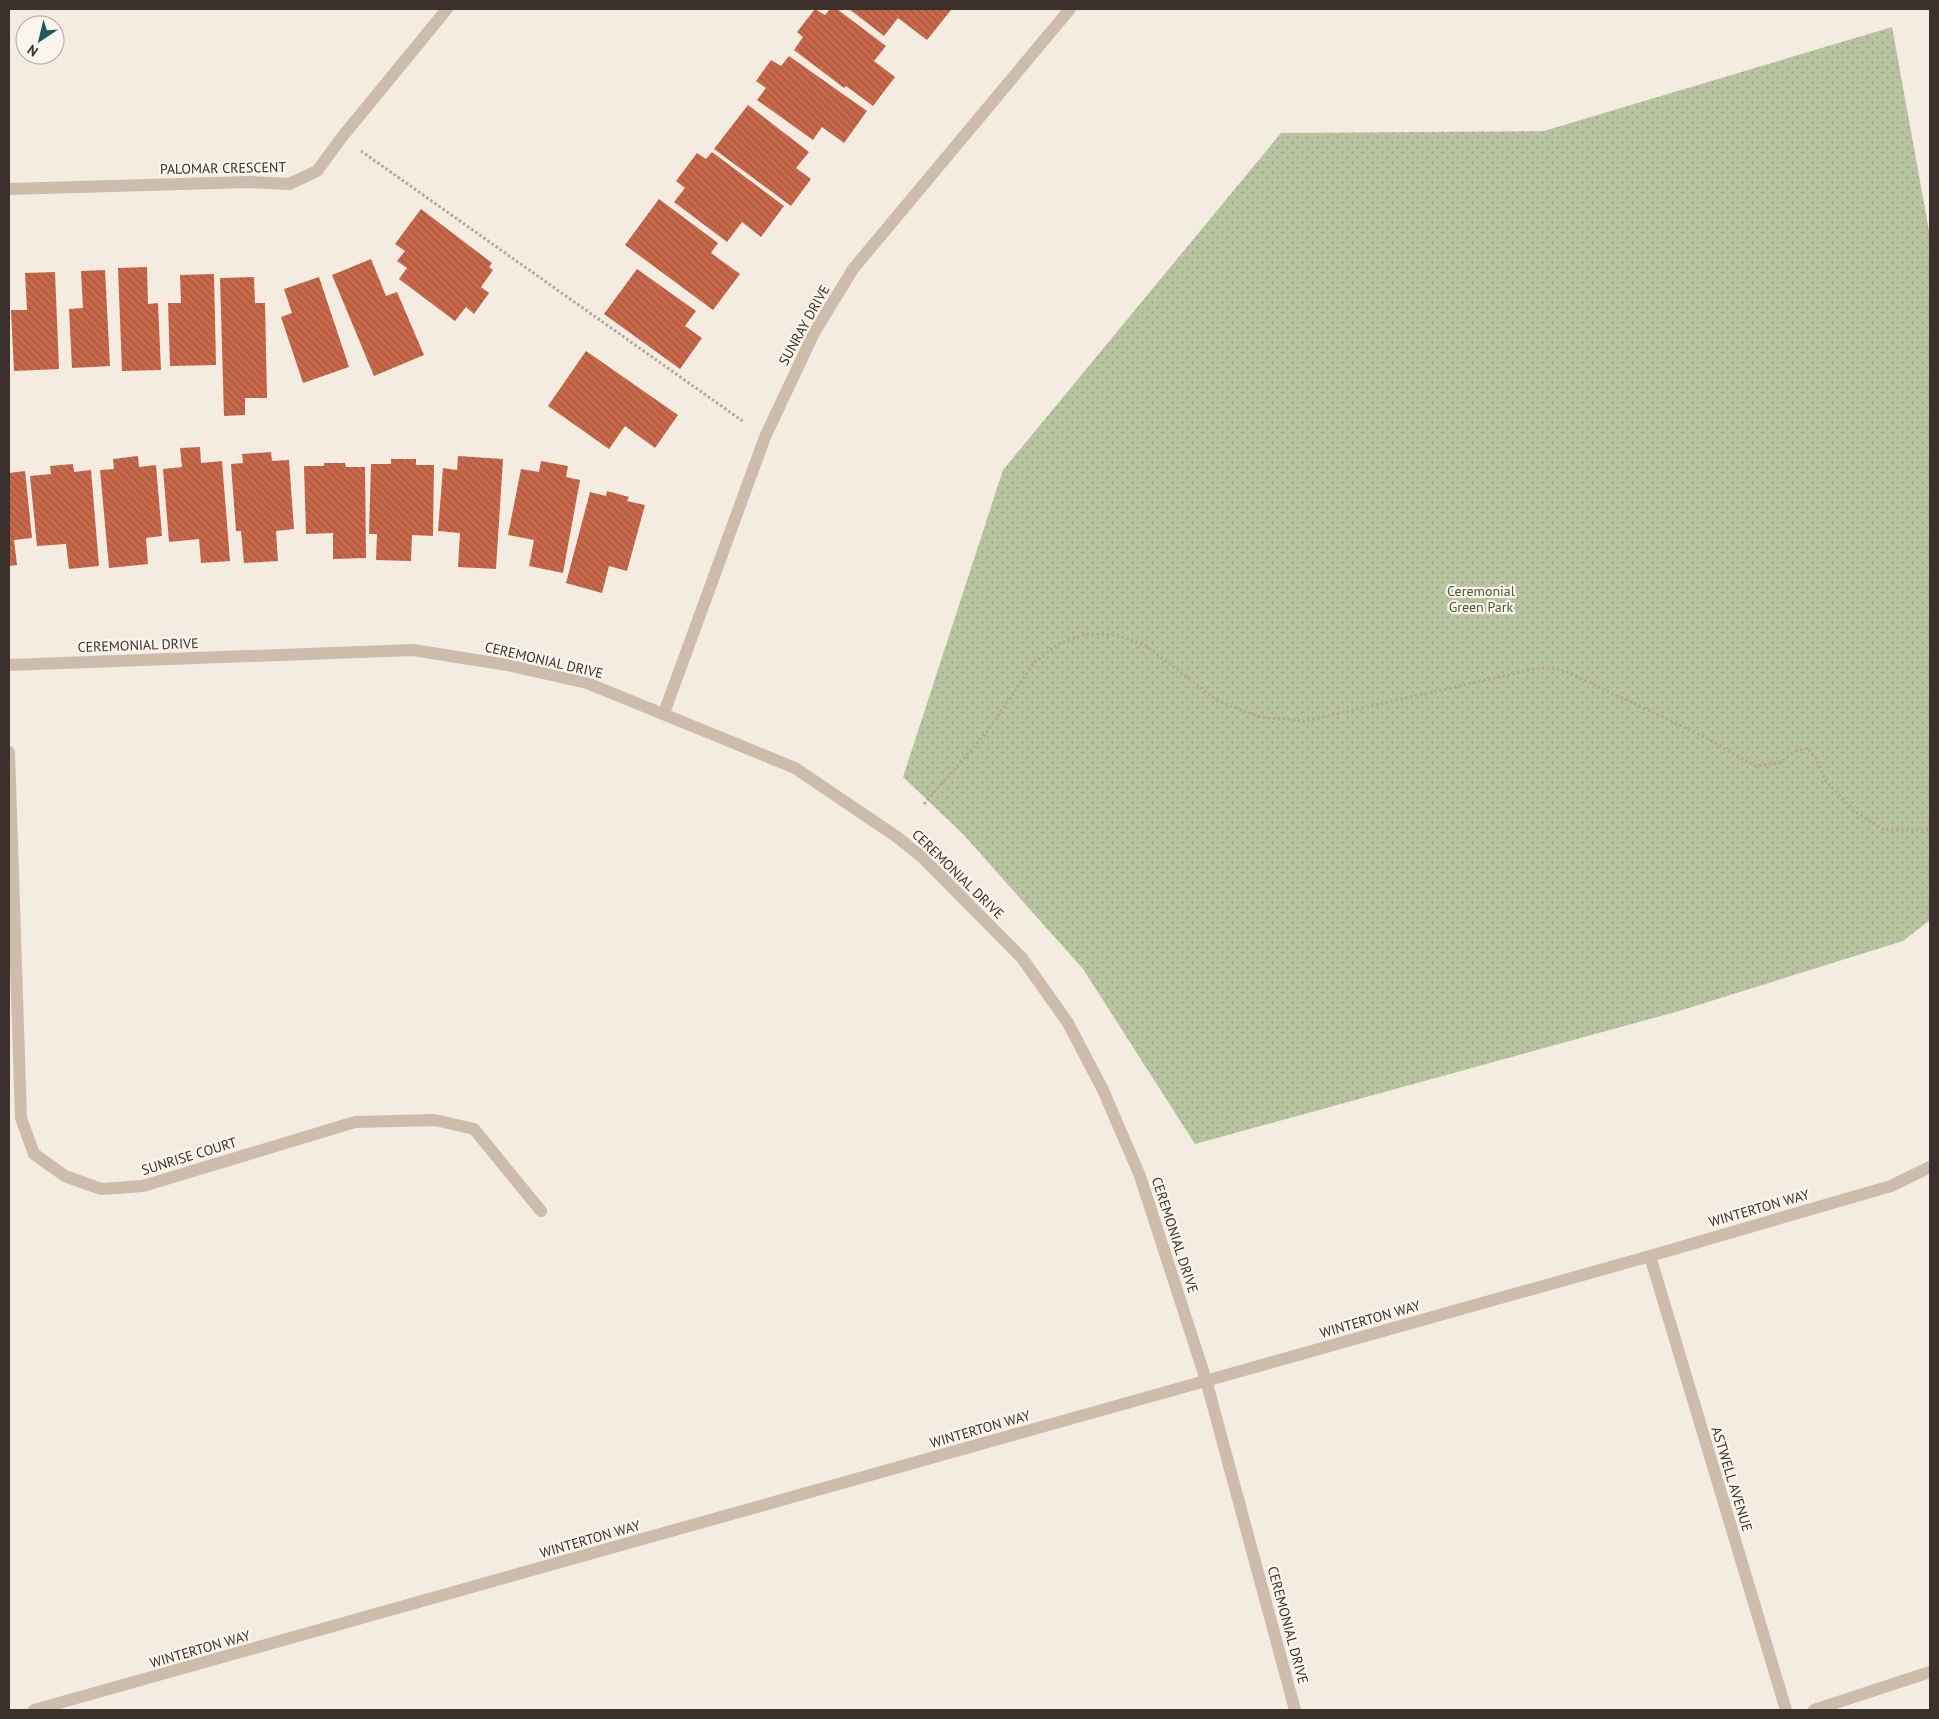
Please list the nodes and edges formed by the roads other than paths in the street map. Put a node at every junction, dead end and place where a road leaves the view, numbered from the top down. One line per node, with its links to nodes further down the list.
1 (447, 9): 3 (street, PALOMAR CRESCENT)
2 (1070, 9): 5 (street, SUNRAY DRIVE)
3 (9, 189)
4 (9, 665): 5 (street, CEREMONIAL DRIVE)
5 (664, 713): 10 (street, CEREMONIAL DRIVE)
6 (9, 752): 8 (street, SUNRISE COURT)
7 (1930, 1167): 9 (street, WINTERTON WAY)
8 (541, 1211)
9 (1650, 1256): 10 (street, WINTERTON WAY); 15 (street, ASTWELL AVENUE)
10 (1206, 1380): 12 (street, WINTERTON WAY); 14 (street, CEREMONIAL DRIVE)
11 (1930, 1672): 16 (street)
12 (58, 1707): 13 (street, WINTERTON WAY)
13 (34, 1710)
14 (1295, 1710)
15 (1786, 1710)
16 (1814, 1710)

